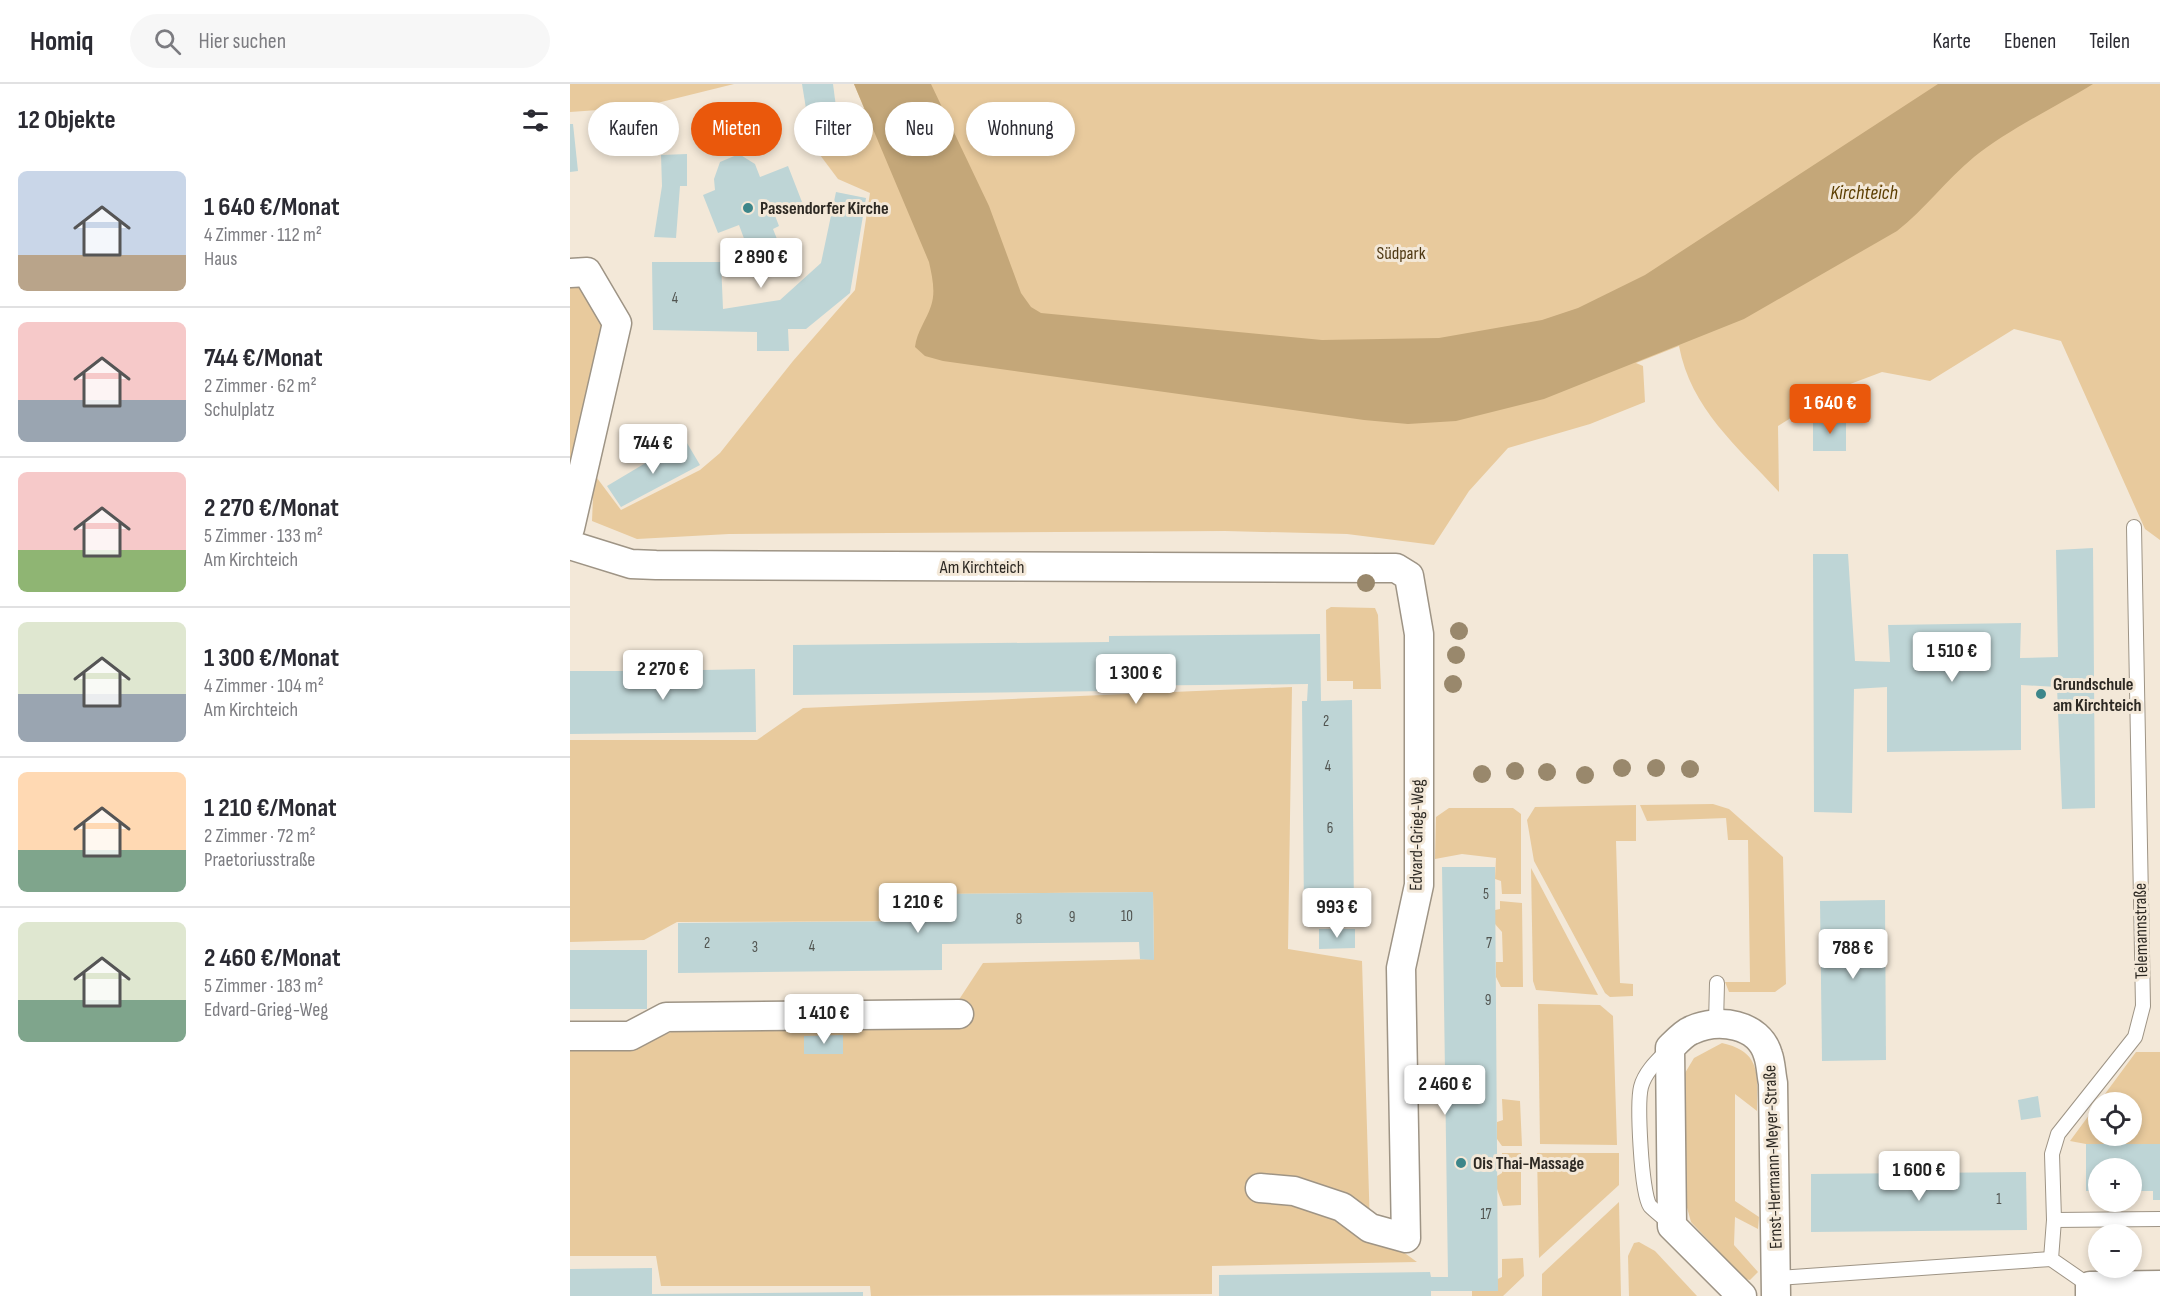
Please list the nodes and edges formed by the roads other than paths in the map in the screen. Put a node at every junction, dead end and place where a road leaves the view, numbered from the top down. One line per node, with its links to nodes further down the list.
1 (570, 273): 3 (street)
2 (2134, 527): 11 (lane, Telemannstraße)
3 (570, 528)
4 (570, 545): 5 (street, Am Kirchteich)
5 (1396, 568): 10 (street, Edvard-Grieg-Weg)
6 (1717, 982): 8 (lane)
7 (959, 1014): 9 (street)
8 (1716, 1024): 15 (street, Ernst-Hermann-Meyer-Straße); 17 (street, Ernst-Hermann-Meyer-Straße)
9 (570, 1036)
10 (1260, 1188)
11 (2054, 1220): 12 (lane); 13 (lane, Telemannstraße)
12 (2160, 1220)
13 (2051, 1258): 15 (lane); 16 (lane)
14 (2160, 1285): 16 (street)
15 (1777, 1287)
16 (2090, 1291)
17 (1742, 1296)

